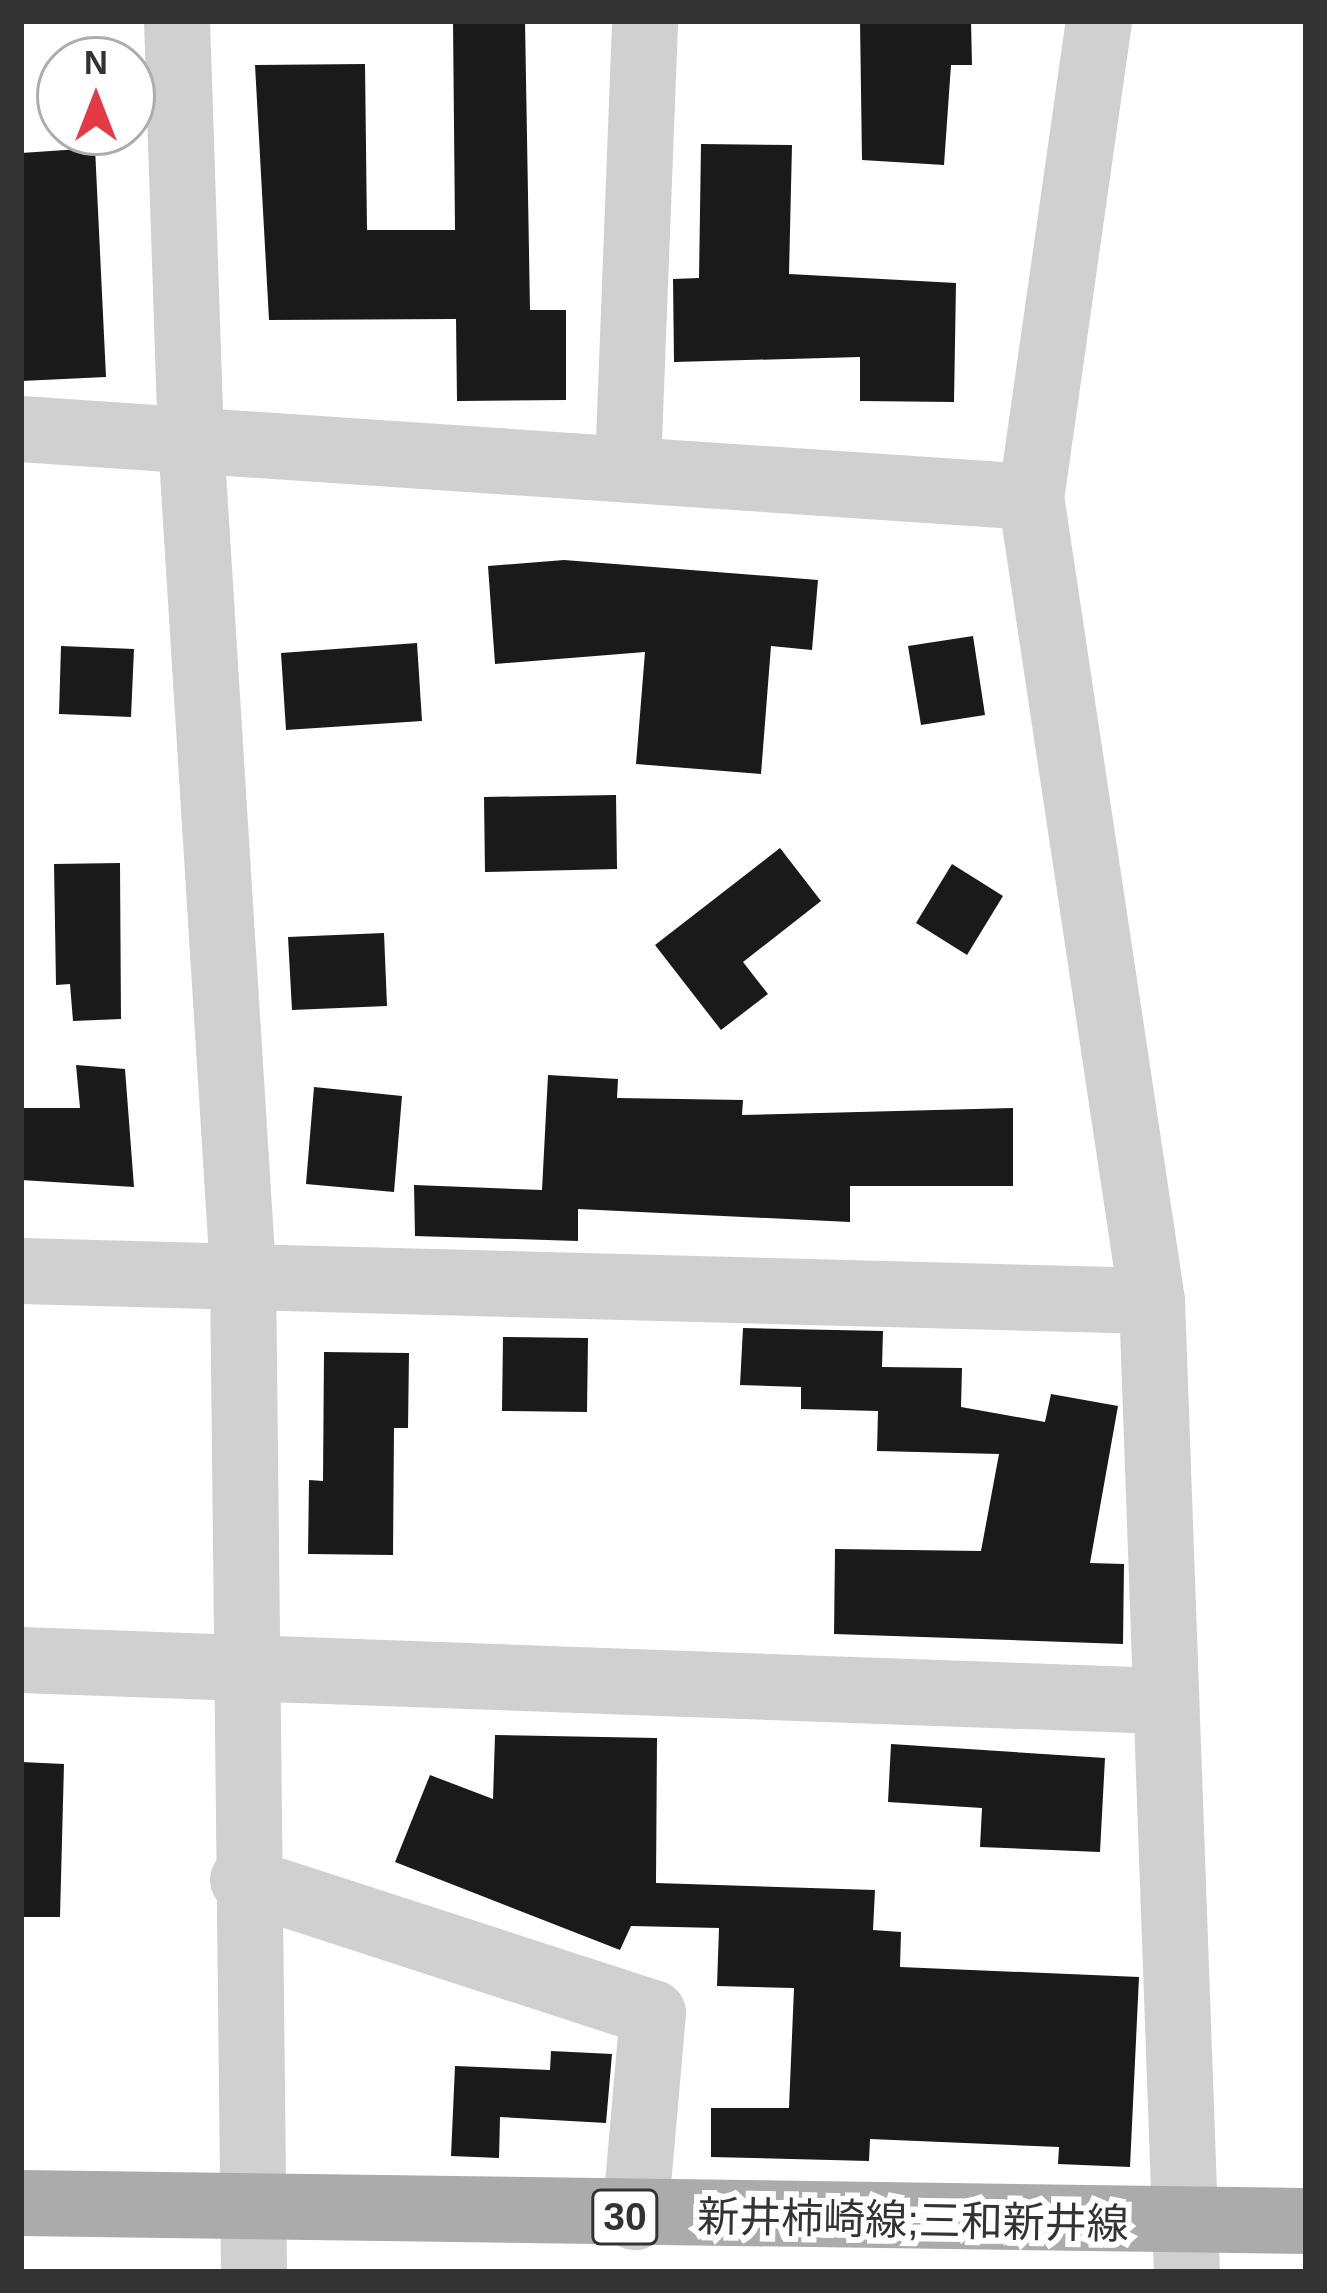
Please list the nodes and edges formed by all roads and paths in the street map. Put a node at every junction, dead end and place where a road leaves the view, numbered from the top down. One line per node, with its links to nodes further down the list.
1 (177, 21): 5 (street)
2 (645, 21): 6 (street)
3 (1099, 21): 7 (street)
4 (21, 429): 5 (street)
5 (191, 441): 6 (street); 9 (street)
6 (628, 467): 7 (street)
7 (1030, 497): 10 (street)
8 (21, 1271): 9 (street)
9 (243, 1272): 10 (street); 12 (street)
10 (1152, 1301): 13 (street)
11 (21, 1660): 12 (street)
12 (241, 1665): 13 (street); 14 (street)
13 (1162, 1701): 18 (street)
14 (244, 1880): 16 (street); 19 (street)
15 (21, 2204): 19 (main road, 新井柿崎線;三和新井線 / 30)
16 (635, 2217): 18 (main road, 新井柿崎線;三和新井線 / 30); 19 (main road, 新井柿崎線;三和新井線 / 30)
17 (1306, 2222): 18 (main road, 30)
18 (1202, 2240)
19 (251, 2241)

